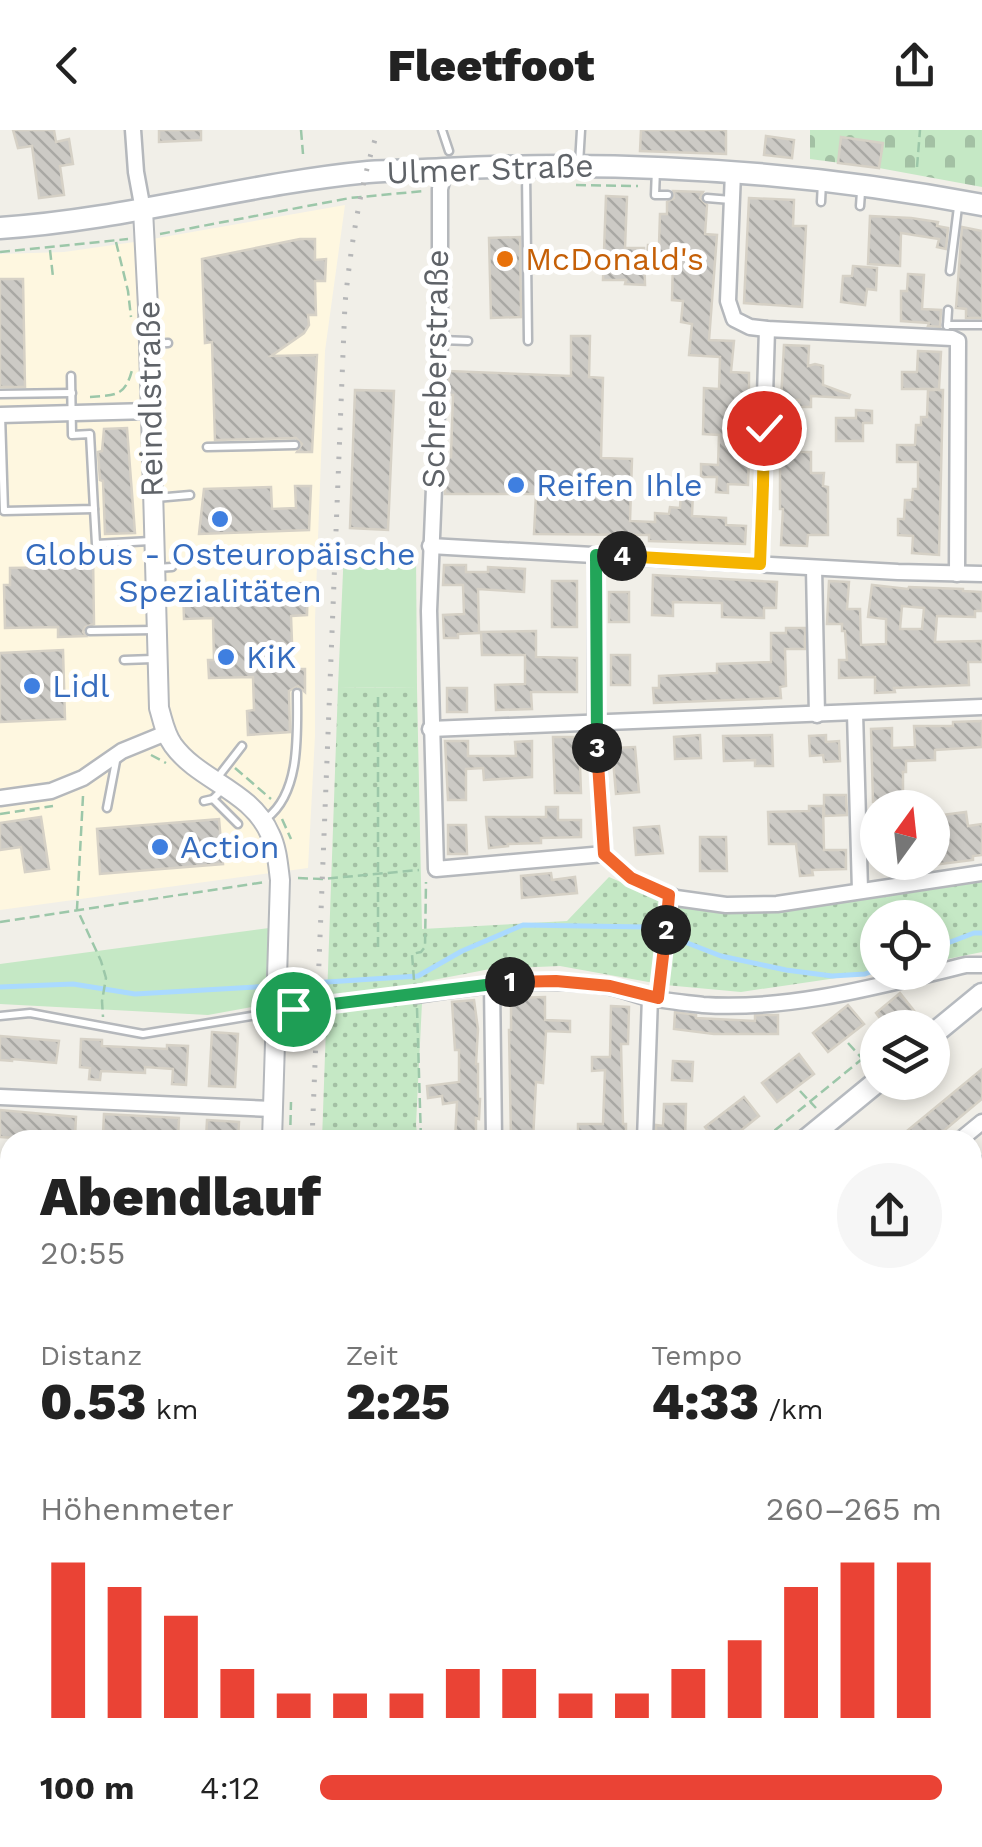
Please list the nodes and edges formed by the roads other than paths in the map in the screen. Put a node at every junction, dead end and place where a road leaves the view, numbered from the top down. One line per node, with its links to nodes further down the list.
1 (133, 130): 14 (street)
2 (442, 130): 7 (lane)
3 (582, 130): 4 (lane)
4 (579, 165): 5 (main road, Ulmer Straße); 6 (main road, Ulmer Straße)
5 (526, 166): 7 (main road, Ulmer Straße); 23 (lane)
6 (656, 167): 8 (main road, Ulmer Straße); 9 (lane)
7 (445, 170): 14 (main road, Ulmer Straße); 21 (street, Schreberstraße)
8 (733, 172): 11 (street); 12 (main road, Ulmer Straße)
9 (668, 196)
10 (707, 198): 11 (lane)
11 (732, 200): 19 (street)
12 (959, 200): 13 (main road, Ulmer Straße); 16 (lane)
13 (982, 205)
14 (143, 210): 15 (main road, Ulmer Straße); 25 (street, Reindlstraße)
15 (0, 228)
16 (950, 271)
17 (948, 310): 20 (lane)
18 (982, 325): 20 (lane)
19 (767, 329): 20 (street); 39 (street)
20 (947, 332): 41 (street)
21 (440, 340): 22 (lane); 37 (street, Schreberstraße)
22 (468, 340)
23 (528, 341)
24 (168, 343): 25 (lane)
25 (148, 344): 29 (street, Reindlstraße)
26 (72, 376): 28 (lane)
27 (0, 394): 28 (lane)
28 (72, 401): 29 (street); 30 (street); 35 (lane)
29 (150, 410): 34 (street, Reindlstraße)
30 (1, 415): 35 (lane)
31 (295, 444): 32 (lane)
32 (208, 448)
33 (190, 495): 34 (lane)
34 (152, 498): 36 (street, Reindlstraße)
35 (94, 509): 36 (lane)
36 (154, 541): 44 (street, Reindlstraße)
37 (430, 546): 38 (street); 52 (street, Schreberstraße)
38 (596, 555): 39 (street); 51 (street)
39 (760, 564): 40 (street)
40 (814, 568): 41 (street); 50 (street)
41 (957, 574): 42 (street)
42 (982, 574)
43 (90, 630): 44 (lane)
44 (156, 630): 46 (street, Reindlstraße)
45 (124, 660): 46 (lane)
46 (156, 660): 53 (street, Reindlstraße)
47 (297, 693): 59 (lane)
48 (982, 707): 49 (street)
49 (855, 713): 50 (street); 63 (street)
50 (817, 715): 51 (street)
51 (596, 724): 52 (street); 61 (street)
52 (430, 729): 61 (street, Schreberstraße)
53 (166, 733): 55 (street); 56 (street)
54 (242, 746): 56 (lane)
55 (117, 755): 57 (street); 58 (lane)
56 (214, 791): 59 (street); 60 (lane)
57 (0, 798)
58 (107, 808)
59 (263, 821): 69 (street)
60 (238, 824)
61 (604, 854): 63 (street)
62 (982, 874): 63 (street)
63 (860, 890)
64 (982, 965): 68 (street)
65 (492, 983): 66 (street); 68 (street); 76 (street)
66 (416, 991)
67 (982, 994): 71 (main road)
68 (654, 998): 77 (street)
69 (276, 1006): 70 (lane); 74 (street)
70 (0, 1016)
71 (950, 1020)
72 (860, 1091): 78 (main road)
73 (0, 1096): 74 (street)
74 (272, 1109): 75 (street)
75 (272, 1130)
76 (494, 1130)
77 (646, 1130)
78 (818, 1130)

